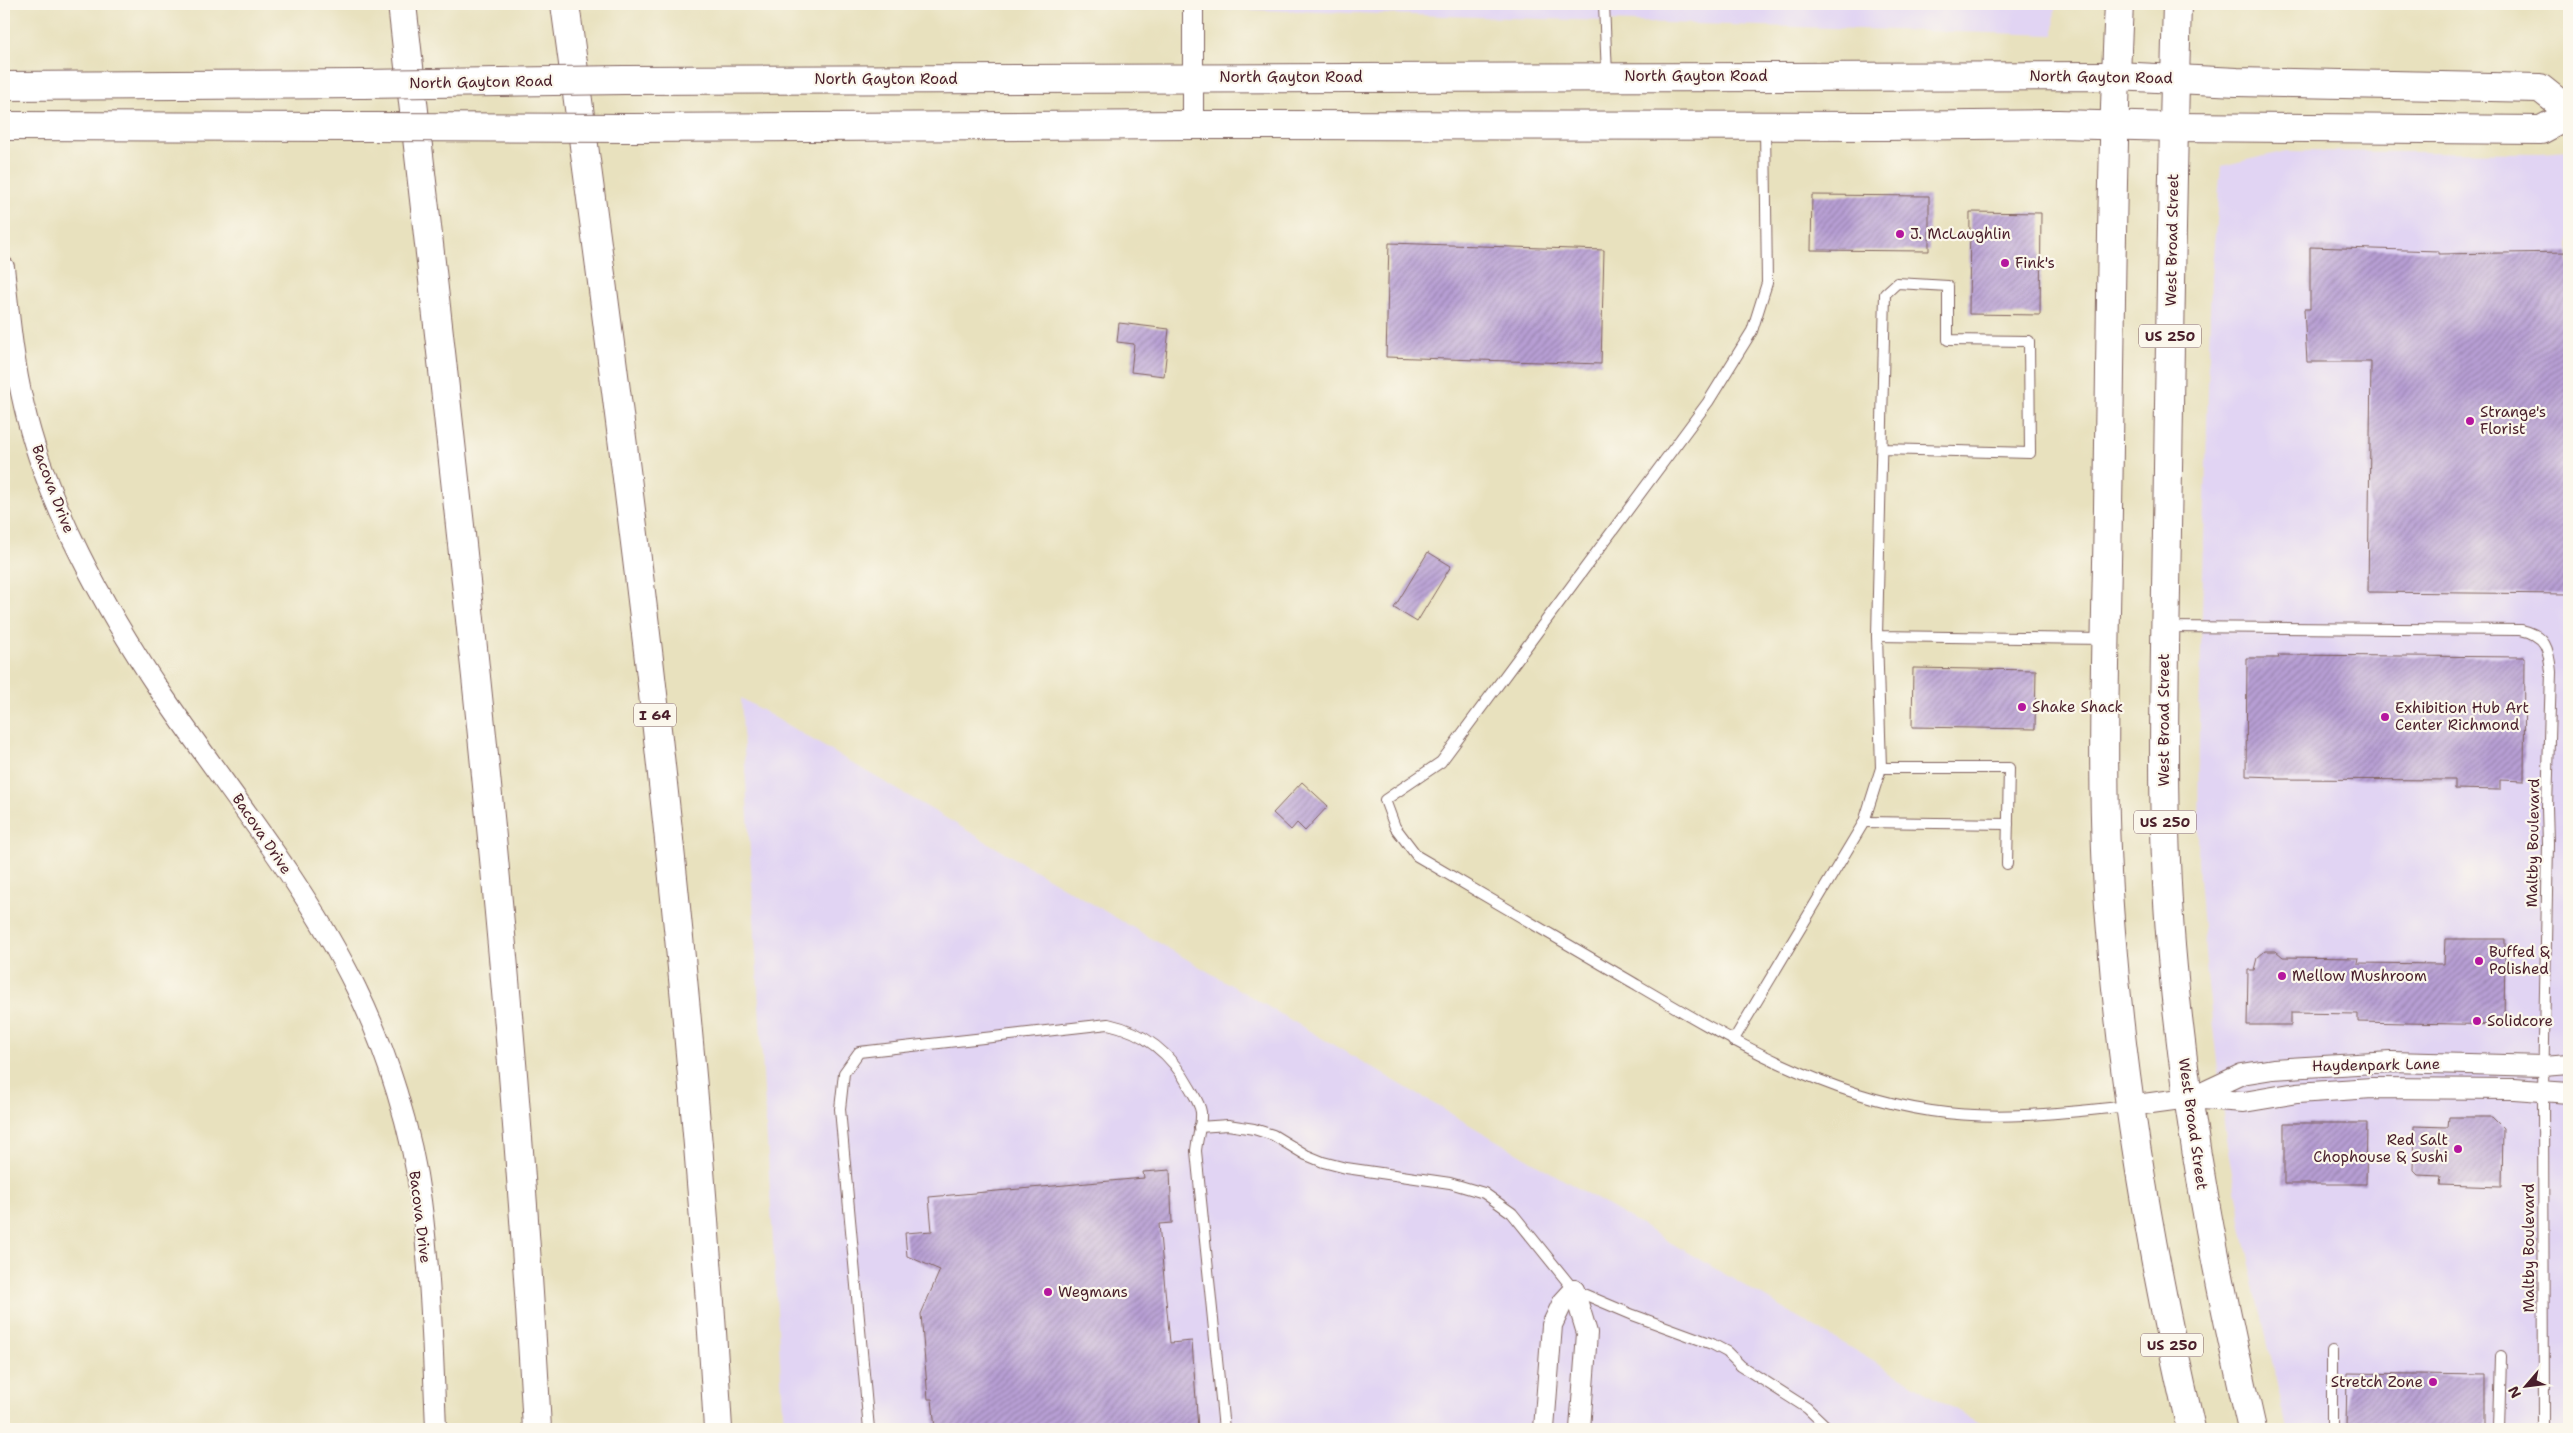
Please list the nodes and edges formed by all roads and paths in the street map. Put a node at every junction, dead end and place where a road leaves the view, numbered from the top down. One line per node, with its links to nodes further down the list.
1 (402, 4): 40 (main road)
2 (565, 4): 41 (main road, I 64)
3 (1193, 4): 9 (street)
4 (1604, 4): 7 (lane)
5 (2119, 4): 8 (main road, US 250)
6 (2176, 4): 10 (main road, West Broad Street / US 250)
7 (1607, 76): 8 (main road, North Gayton Road); 9 (main road, North Gayton Road)
8 (2116, 76): 10 (main road, North Gayton Road); 15 (main road, US 250)
9 (1193, 78): 11 (main road, North Gayton Road, bridge); 14 (street)
10 (2174, 78): 12 (main road, North Gayton Road); 18 (main road, West Broad Street / US 250)
11 (4, 86)
12 (2569, 111)
13 (2569, 115): 18 (main road)
14 (1193, 125): 16 (main road, bridge); 17 (main road)
15 (2115, 125): 17 (main road); 18 (main road); 23 (main road, US 250)
16 (4, 126)
17 (1765, 126): 28 (lane)
18 (2174, 127): 21 (main road, West Broad Street / US 250)
19 (4, 268): 39 (street, Bacova Drive)
20 (1882, 449): 20 (lane); 22 (lane)
21 (2165, 627): 30 (lane, Maltby Boulevard); 33 (main road, West Broad Street / US 250)
22 (1877, 636): 23 (lane); 24 (lane)
23 (2106, 640): 34 (main road, US 250)
24 (1881, 768): 25 (lane); 26 (lane)
25 (1864, 822): 26 (lane); 28 (lane)
26 (2008, 824): 27 (lane)
27 (2007, 864)
28 (1734, 1041): 34 (lane)
29 (2569, 1064): 30 (street, Haydenpark Lane)
30 (2544, 1066): 31 (lane, Maltby Boulevard); 33 (street, Haydenpark Lane)
31 (2543, 1090): 32 (street, Haydenpark Lane); 33 (street, Haydenpark Lane); 51 (lane, Maltby Boulevard)
32 (2569, 1093)
33 (2188, 1098): 34 (street, Haydenpark Lane); 48 (main road, West Broad Street / US 250)
34 (2129, 1106): 47 (main road, US 250)
35 (1199, 1127): 36 (lane); 42 (lane); 43 (lane)
36 (1574, 1290): 44 (street); 45 (street); 46 (lane)
37 (2332, 1352): 49 (lane)
38 (2502, 1356): 50 (lane)
39 (436, 1429)
40 (537, 1429)
41 (718, 1429)
42 (869, 1429)
43 (1224, 1429)
44 (1544, 1429)
45 (1580, 1429)
46 (1829, 1429)
47 (2191, 1429)
48 (2252, 1429)
49 (2332, 1429)
50 (2499, 1429)
51 (2544, 1429)

